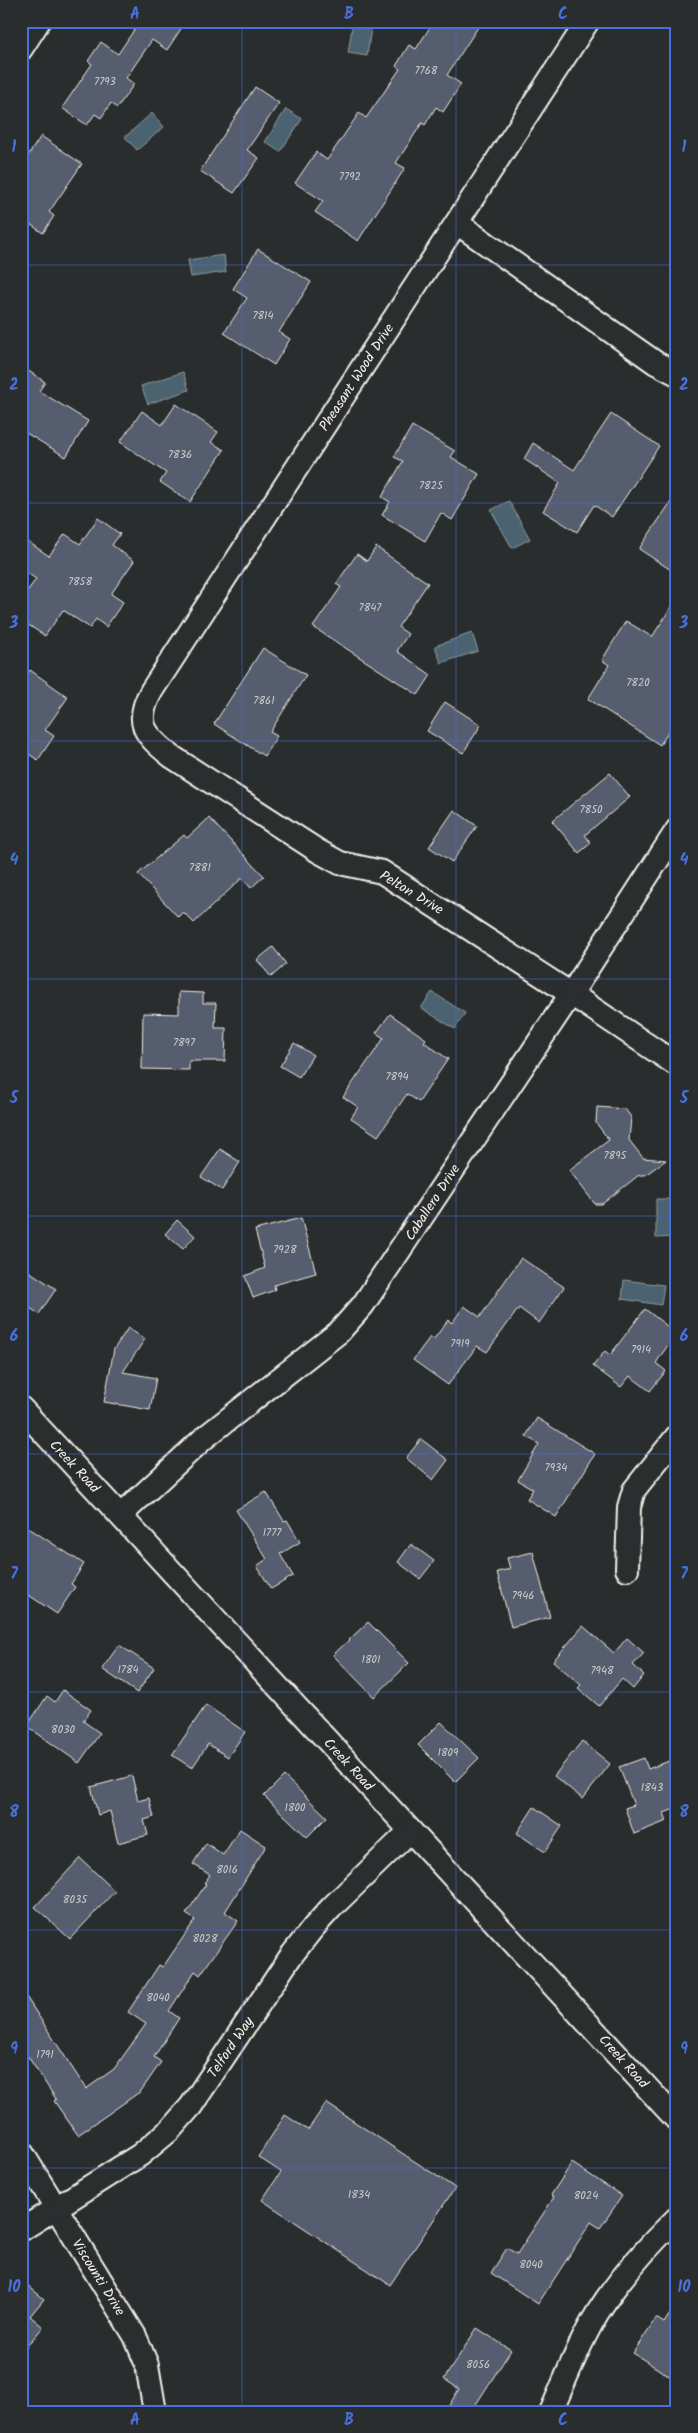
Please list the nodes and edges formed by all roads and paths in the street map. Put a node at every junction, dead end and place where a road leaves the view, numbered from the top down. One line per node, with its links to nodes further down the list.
1 (39, 21): 3 (street)
2 (588, 21): 4 (street, Pheasant Wood Drive)
3 (21, 49)
4 (457, 223): 5 (street); 6 (street, Pheasant Wood Drive)
5 (677, 374)
6 (149, 738): 8 (street, Pelton Drive)
7 (677, 830): 8 (street, Caballero Drive)
8 (571, 994): 9 (street, Pelton Drive); 12 (street, Caballero Drive)
9 (677, 1065)
10 (21, 1408): 12 (street, Creek Road)
11 (677, 1436): 13 (street)
12 (121, 1515): 14 (street, Creek Road)
13 (627, 1569)
14 (410, 1831): 15 (street, Creek Road); 17 (street, Telford Way)
15 (677, 2120)
16 (21, 2151): 17 (street, Viscounti Drive)
17 (58, 2209): 19 (street, Telford Way); 20 (street, Viscounti Drive)
18 (677, 2218): 21 (street)
19 (21, 2230)
20 (155, 2412)
21 (551, 2412)

